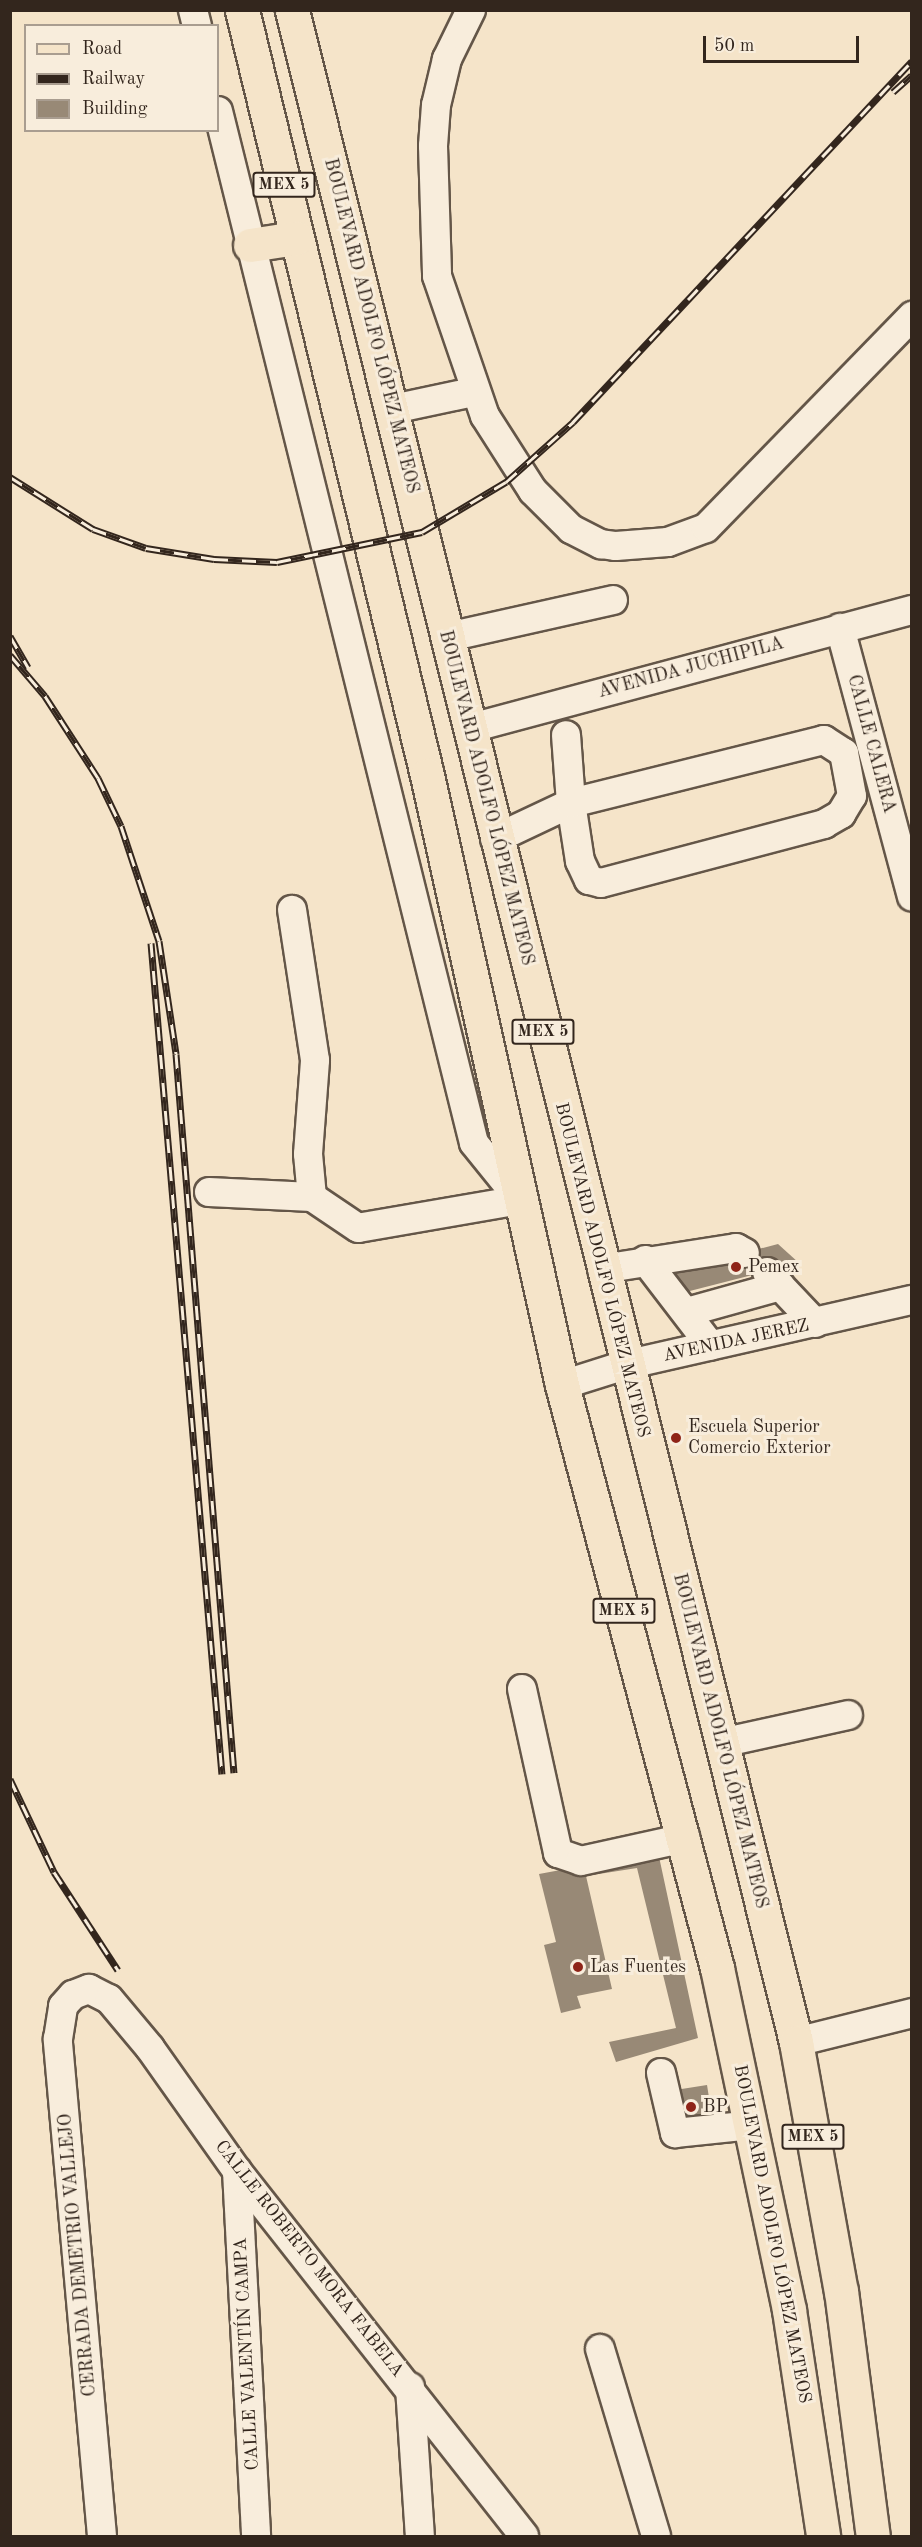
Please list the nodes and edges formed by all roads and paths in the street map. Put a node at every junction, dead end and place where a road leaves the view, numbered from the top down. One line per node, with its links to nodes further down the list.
1 (242, 10): 5 (main road, BOULEVARD ADOLFO LÓPEZ MATEOS / MEX 5)
2 (292, 10): 9 (main road, BOULEVARD ADOLFO LÓPEZ MATEOS / MEX 5)
3 (471, 10): 8 (street)
4 (219, 115): 6 (street)
5 (296, 238): 6 (main road); 11 (main road, BOULEVARD ADOLFO LÓPEZ MATEOS / MEX 5)
6 (250, 245): 27 (street)
7 (912, 316): 8 (street)
8 (473, 392): 9 (street)
9 (393, 409): 10 (main road, BOULEVARD ADOLFO LÓPEZ MATEOS / MEX 5)
10 (411, 488): 11 (main road); 12 (main road, BOULEVARD ADOLFO LÓPEZ MATEOS / MEX 5)
11 (359, 497): 13 (main road, BOULEVARD ADOLFO LÓPEZ MATEOS / MEX 5)
12 (432, 575): 13 (main road); 17 (main road, BOULEVARD ADOLFO LÓPEZ MATEOS / MEX 5)
13 (381, 589): 27 (main road, BOULEVARD ADOLFO LÓPEZ MATEOS / MEX 5)
14 (613, 600): 17 (street)
15 (912, 610): 16 (street, AVENIDA JUCHIPILA)
16 (840, 627): 18 (street, AVENIDA JUCHIPILA); 23 (street, CALLE CALERA)
17 (448, 637): 18 (main road, BOULEVARD ADOLFO LÓPEZ MATEOS / MEX 5)
18 (471, 728): 20 (main road, BOULEVARD ADOLFO LÓPEZ MATEOS / MEX 5)
19 (566, 735): 21 (street)
20 (488, 805): 21 (street); 22 (main road, BOULEVARD ADOLFO LÓPEZ MATEOS / MEX 5)
21 (563, 806): 21 (street); 22 (street)
22 (495, 839): 29 (main road, BOULEVARD ADOLFO LÓPEZ MATEOS / MEX 5)
23 (912, 896)
24 (292, 910): 26 (street)
25 (209, 1192): 26 (street)
26 (312, 1197): 27 (street)
27 (520, 1200): 36 (main road, BOULEVARD ADOLFO LÓPEZ MATEOS / MEX 5)
28 (645, 1260): 29 (street); 30 (street); 32 (street)
29 (602, 1269): 35 (main road, BOULEVARD ADOLFO LÓPEZ MATEOS / MEX 5)
30 (764, 1270): 32 (street); 33 (street)
31 (912, 1300): 33 (street, AVENIDA JEREZ)
32 (687, 1312): 34 (street)
33 (815, 1323): 34 (street, AVENIDA JEREZ)
34 (711, 1346): 35 (street, AVENIDA JEREZ)
35 (625, 1365): 36 (street, AVENIDA JEREZ); 39 (main road, BOULEVARD ADOLFO LÓPEZ MATEOS / MEX 5)
36 (562, 1385): 40 (main road, BOULEVARD ADOLFO LÓPEZ MATEOS / MEX 5)
37 (522, 1689): 40 (street)
38 (848, 1715): 39 (street)
39 (721, 1743): 43 (main road, BOULEVARD ADOLFO LÓPEZ MATEOS / MEX 5)
40 (685, 1838): 45 (main road, BOULEVARD ADOLFO LÓPEZ MATEOS / MEX 5)
41 (89, 1989): 46 (street, CALLE ROBERTO MORA FABELA); 49 (street, CERRADA DEMETRIO VALLEJO)
42 (912, 2013): 43 (street)
43 (796, 2042): 55 (main road, BOULEVARD ADOLFO LÓPEZ MATEOS / MEX 5)
44 (661, 2073): 45 (street)
45 (752, 2125): 54 (main road, BOULEVARD ADOLFO LÓPEZ MATEOS / MEX 5)
46 (237, 2171): 48 (street, CALLE ROBERTO MORA FABELA); 50 (street, CALLE VALENTÍN CAMPA)
47 (600, 2349): 53 (street)
48 (410, 2388): 51 (street); 52 (street, CALLE ROBERTO MORA FABELA)
49 (102, 2536)
50 (256, 2536)
51 (420, 2536)
52 (524, 2536)
53 (656, 2536)
54 (823, 2536)
55 (873, 2536)

